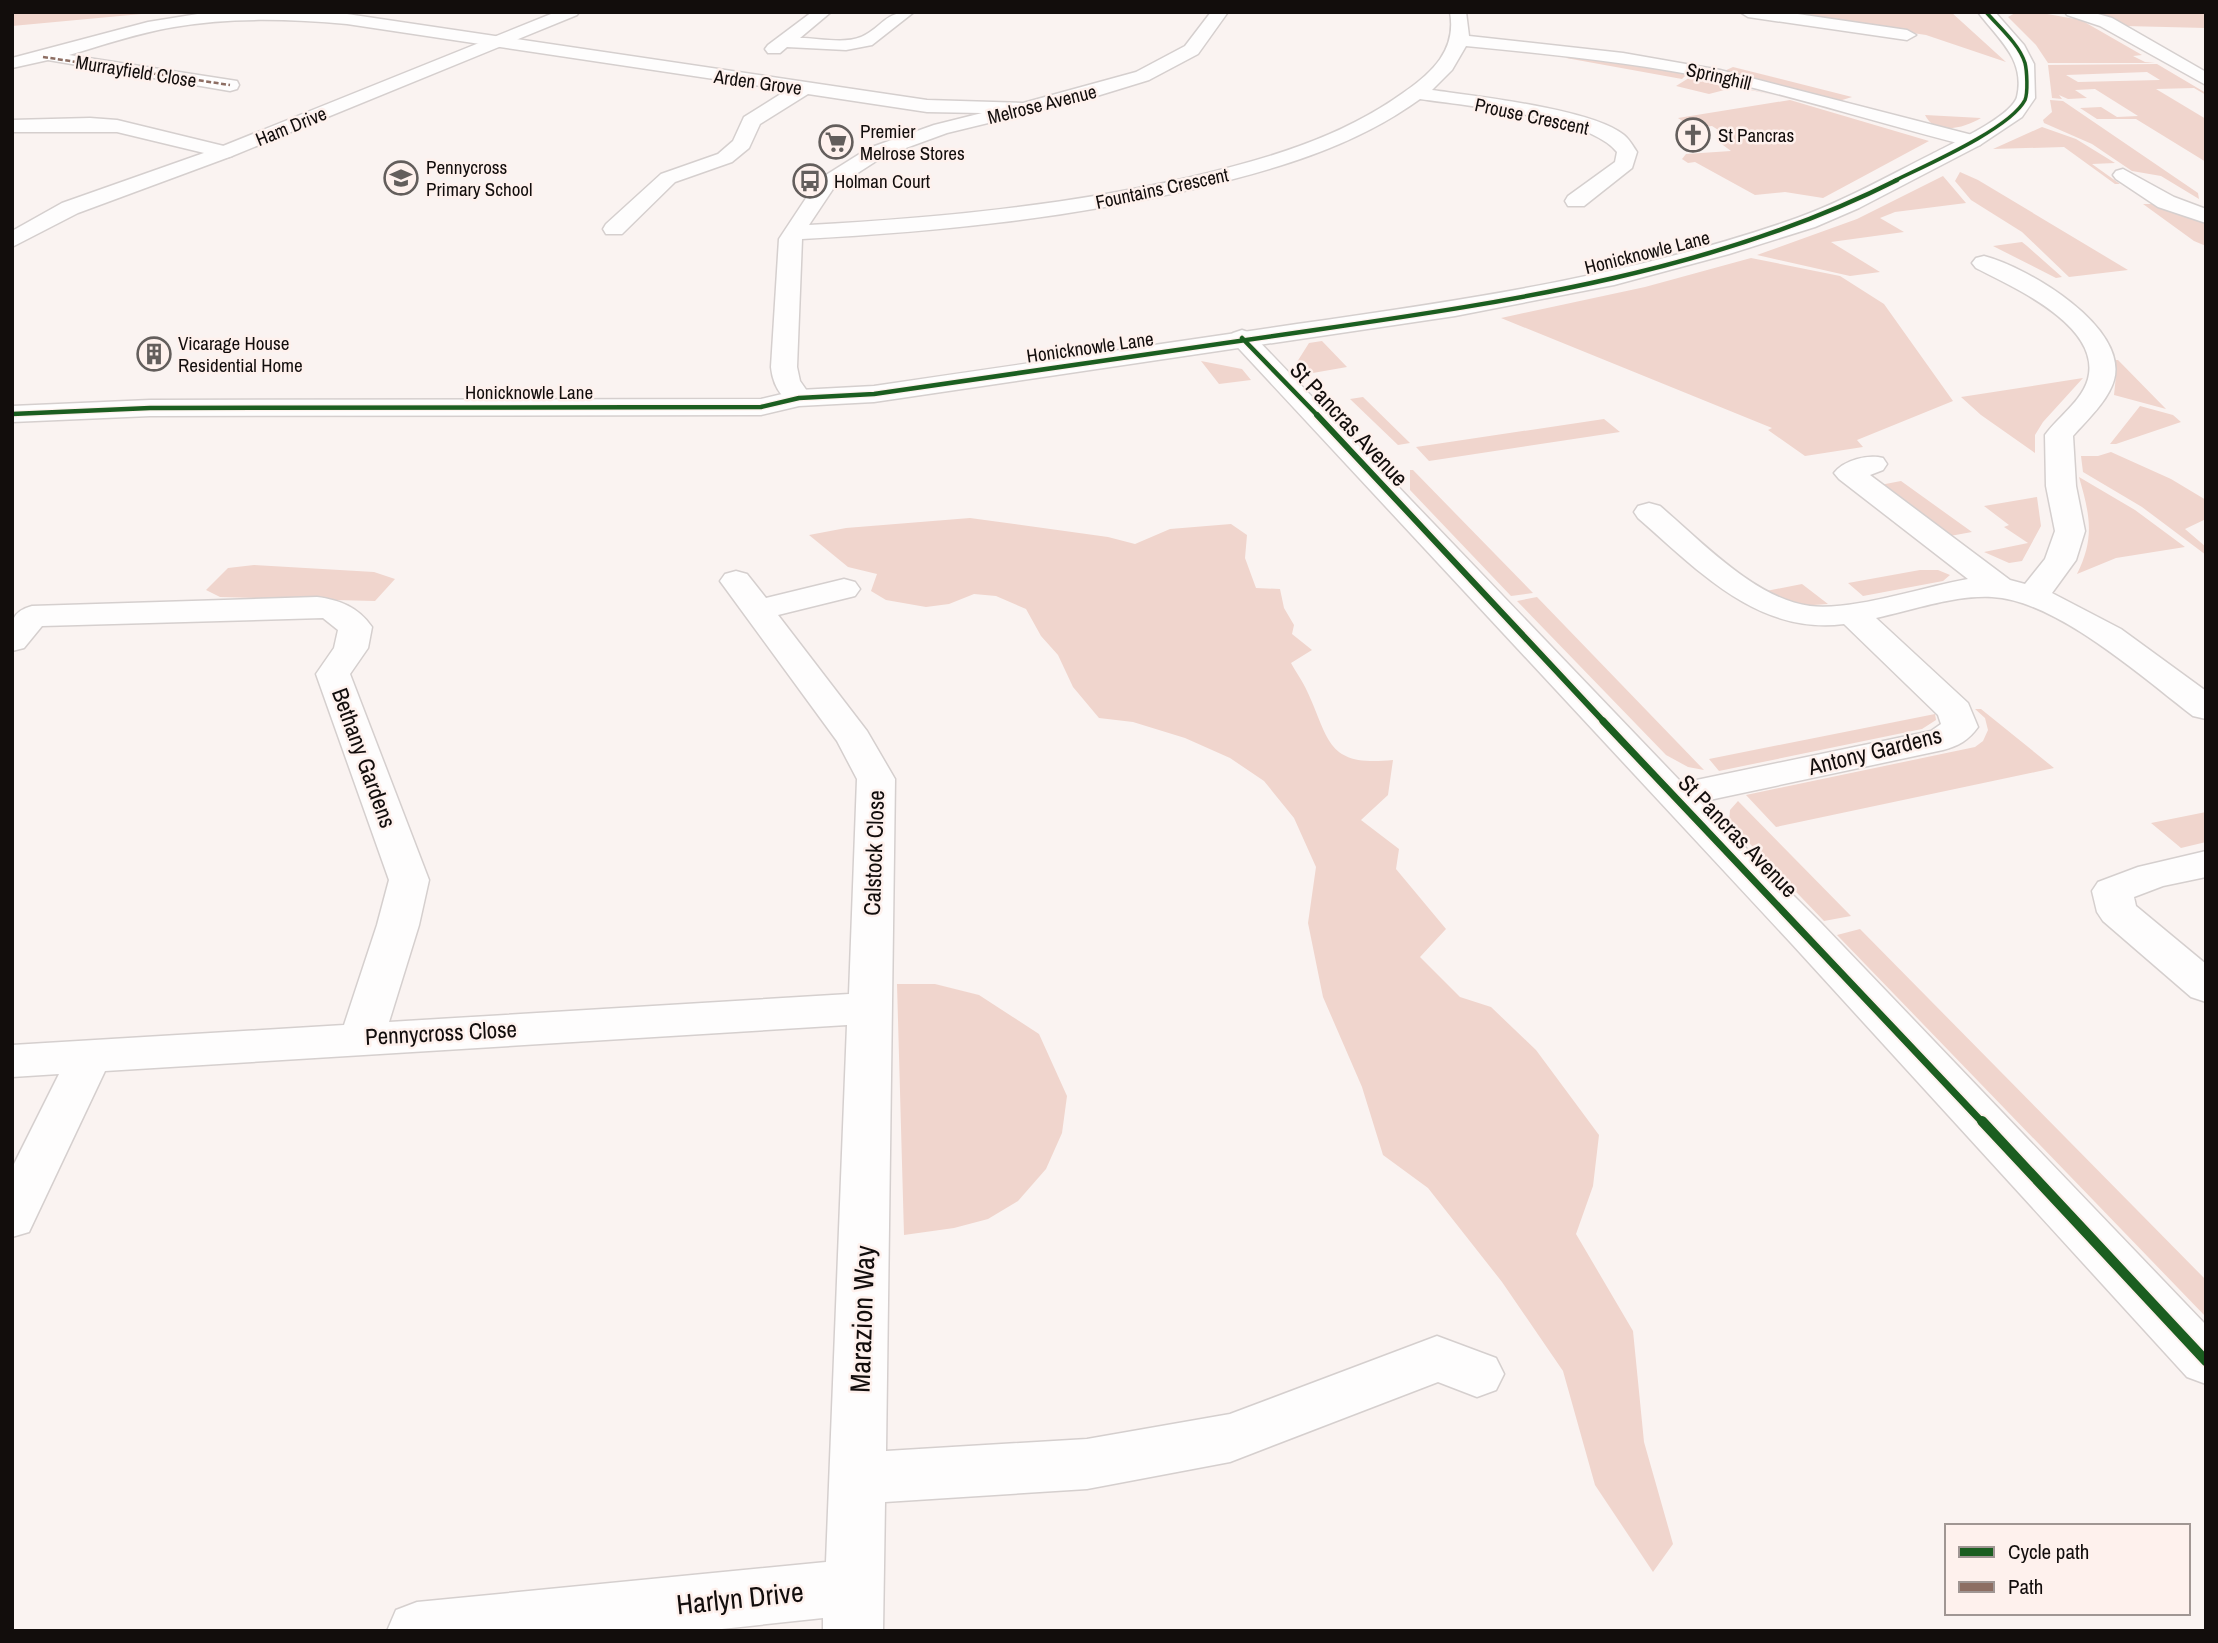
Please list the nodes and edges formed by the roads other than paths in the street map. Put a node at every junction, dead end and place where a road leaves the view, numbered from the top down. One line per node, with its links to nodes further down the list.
1 (571, 12): 14 (street, Ham Drive)
2 (823, 12): 13 (street)
3 (906, 12): 13 (street)
4 (1220, 12): 23 (street, Melrose Avenue)
5 (1458, 12): 12 (street)
6 (1748, 12): 11 (street)
7 (1986, 12): 26 (street, Honicknowle Lane)
8 (2073, 12): 18 (street)
9 (442, 14): 10 (street)
10 (402, 28): 14 (street, Arden Grove); 15 (street, Arden Grove)
11 (1907, 36)
12 (1461, 40): 21 (street, Fountains Crescent); 26 (street, Springhill)
13 (784, 42): 17 (street)
14 (496, 43): 17 (street, Arden Grove); 27 (street, Ham Drive)
15 (43, 57): 16 (street); 19 (street, Murrayfield Close)
16 (12, 63)
17 (732, 78): 20 (street, Arden Grove)
18 (2206, 80)
19 (230, 85)
20 (804, 88): 22 (street, Arden Grove); 31 (street)
21 (1416, 93): 29 (street, Prouse Crescent); 32 (street, Fountains Crescent)
22 (926, 106): 23 (street, Arden Grove); 25 (street)
23 (1021, 108): 25 (street, Melrose Avenue)
24 (12, 126): 27 (street)
25 (943, 130): 32 (street, Melrose Avenue)
26 (1973, 141): 35 (street, Honicknowle Lane)
27 (225, 152): 33 (street, Ham Drive)
28 (2123, 175): 30 (street)
29 (1593, 196)
30 (2206, 216)
31 (614, 229)
32 (793, 233): 36 (street, Melrose Avenue)
33 (12, 240)
34 (1984, 263): 42 (street)
35 (1242, 338): 36 (street, Honicknowle Lane); 46 (street, St Pancras Avenue)
36 (799, 398): 37 (street, Honicknowle Lane)
37 (12, 414)
38 (1873, 464): 40 (street)
39 (1649, 512): 43 (street)
40 (1998, 587): 42 (street); 43 (street)
41 (844, 589): 49 (street, Calstock Close)
42 (2034, 595): 45 (street)
43 (1850, 612): 46 (street, Antony Gardens)
44 (12, 641): 50 (street, Bethany Gardens)
45 (2206, 708)
46 (1672, 796): 54 (street, St Pancras Avenue)
47 (2206, 864): 48 (street)
48 (2206, 987)
49 (869, 1008): 50 (street, Pennycross Close); 56 (street, Marazion Way)
50 (362, 1038): 51 (street, Pennycross Close)
51 (90, 1056): 52 (street, Pennycross Close); 53 (street)
52 (12, 1061)
53 (12, 1218)
54 (2206, 1361)
55 (1477, 1374): 56 (street)
56 (857, 1478): 57 (street, Marazion Way)
57 (853, 1609): 58 (street, Harlyn Drive)
58 (417, 1631)

